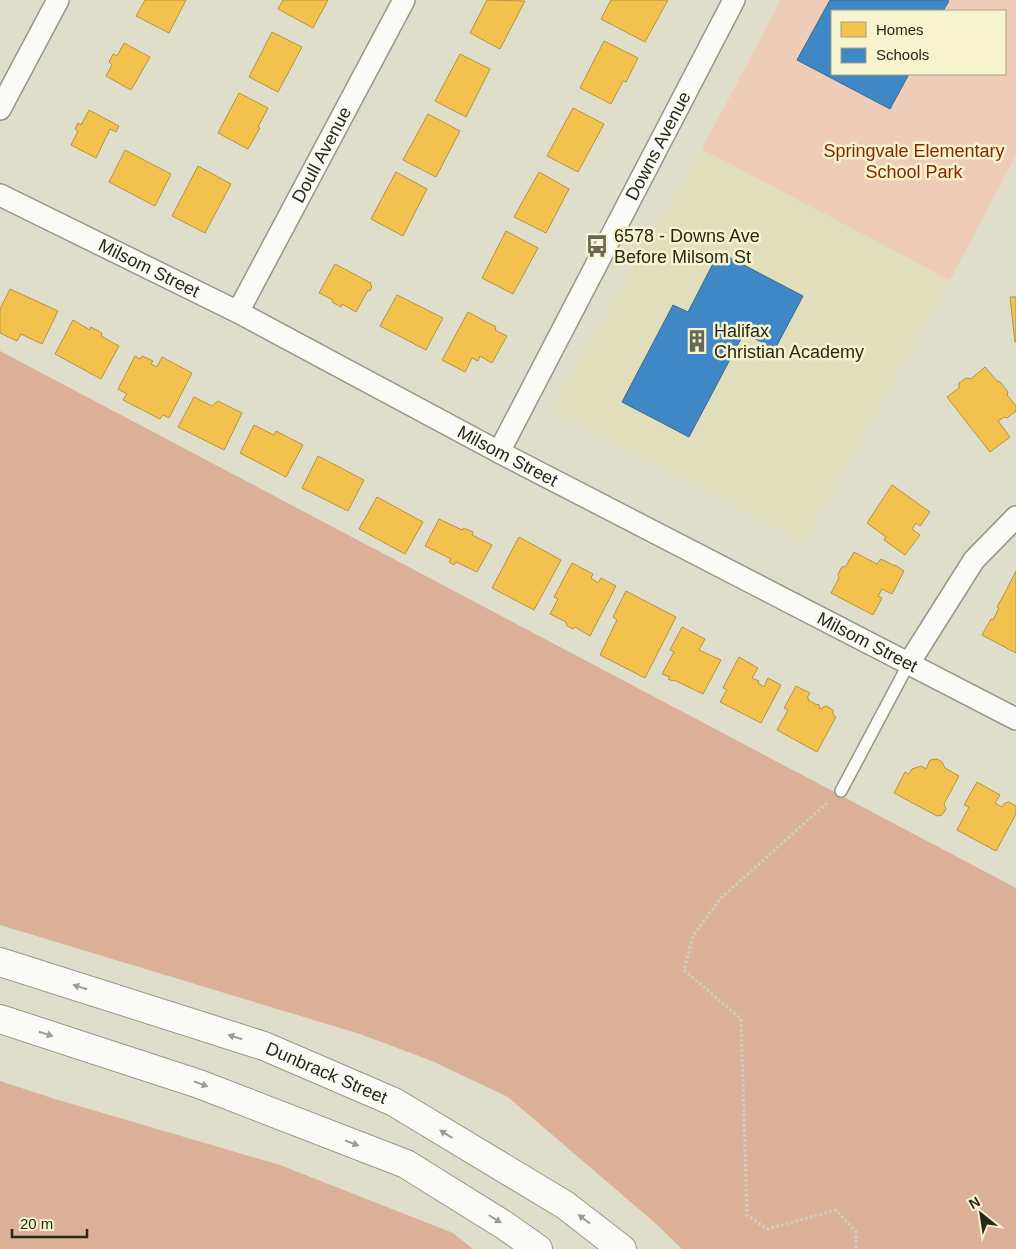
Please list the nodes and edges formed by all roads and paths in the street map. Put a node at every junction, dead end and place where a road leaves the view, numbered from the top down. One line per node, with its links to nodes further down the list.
1 (58, 0): 4 (street)
2 (404, 0): 6 (street, Doull Avenue)
3 (734, 0): 7 (street, Downs Avenue)
4 (0, 109)
5 (0, 195): 6 (street, Milsom Street)
6 (238, 312): 7 (street, Milsom Street)
7 (499, 452): 9 (street, Milsom Street)
8 (1016, 517): 9 (street)
9 (909, 663): 10 (street, Milsom Street); 11 (lane)
10 (1016, 719)
11 (841, 791): 16 (path)
12 (0, 962): 15 (main road, Dunbrack Street, one-way to 12)
13 (0, 1019): 14 (main road, one-way to 14)
14 (538, 1249)
15 (622, 1249)
16 (856, 1249)

